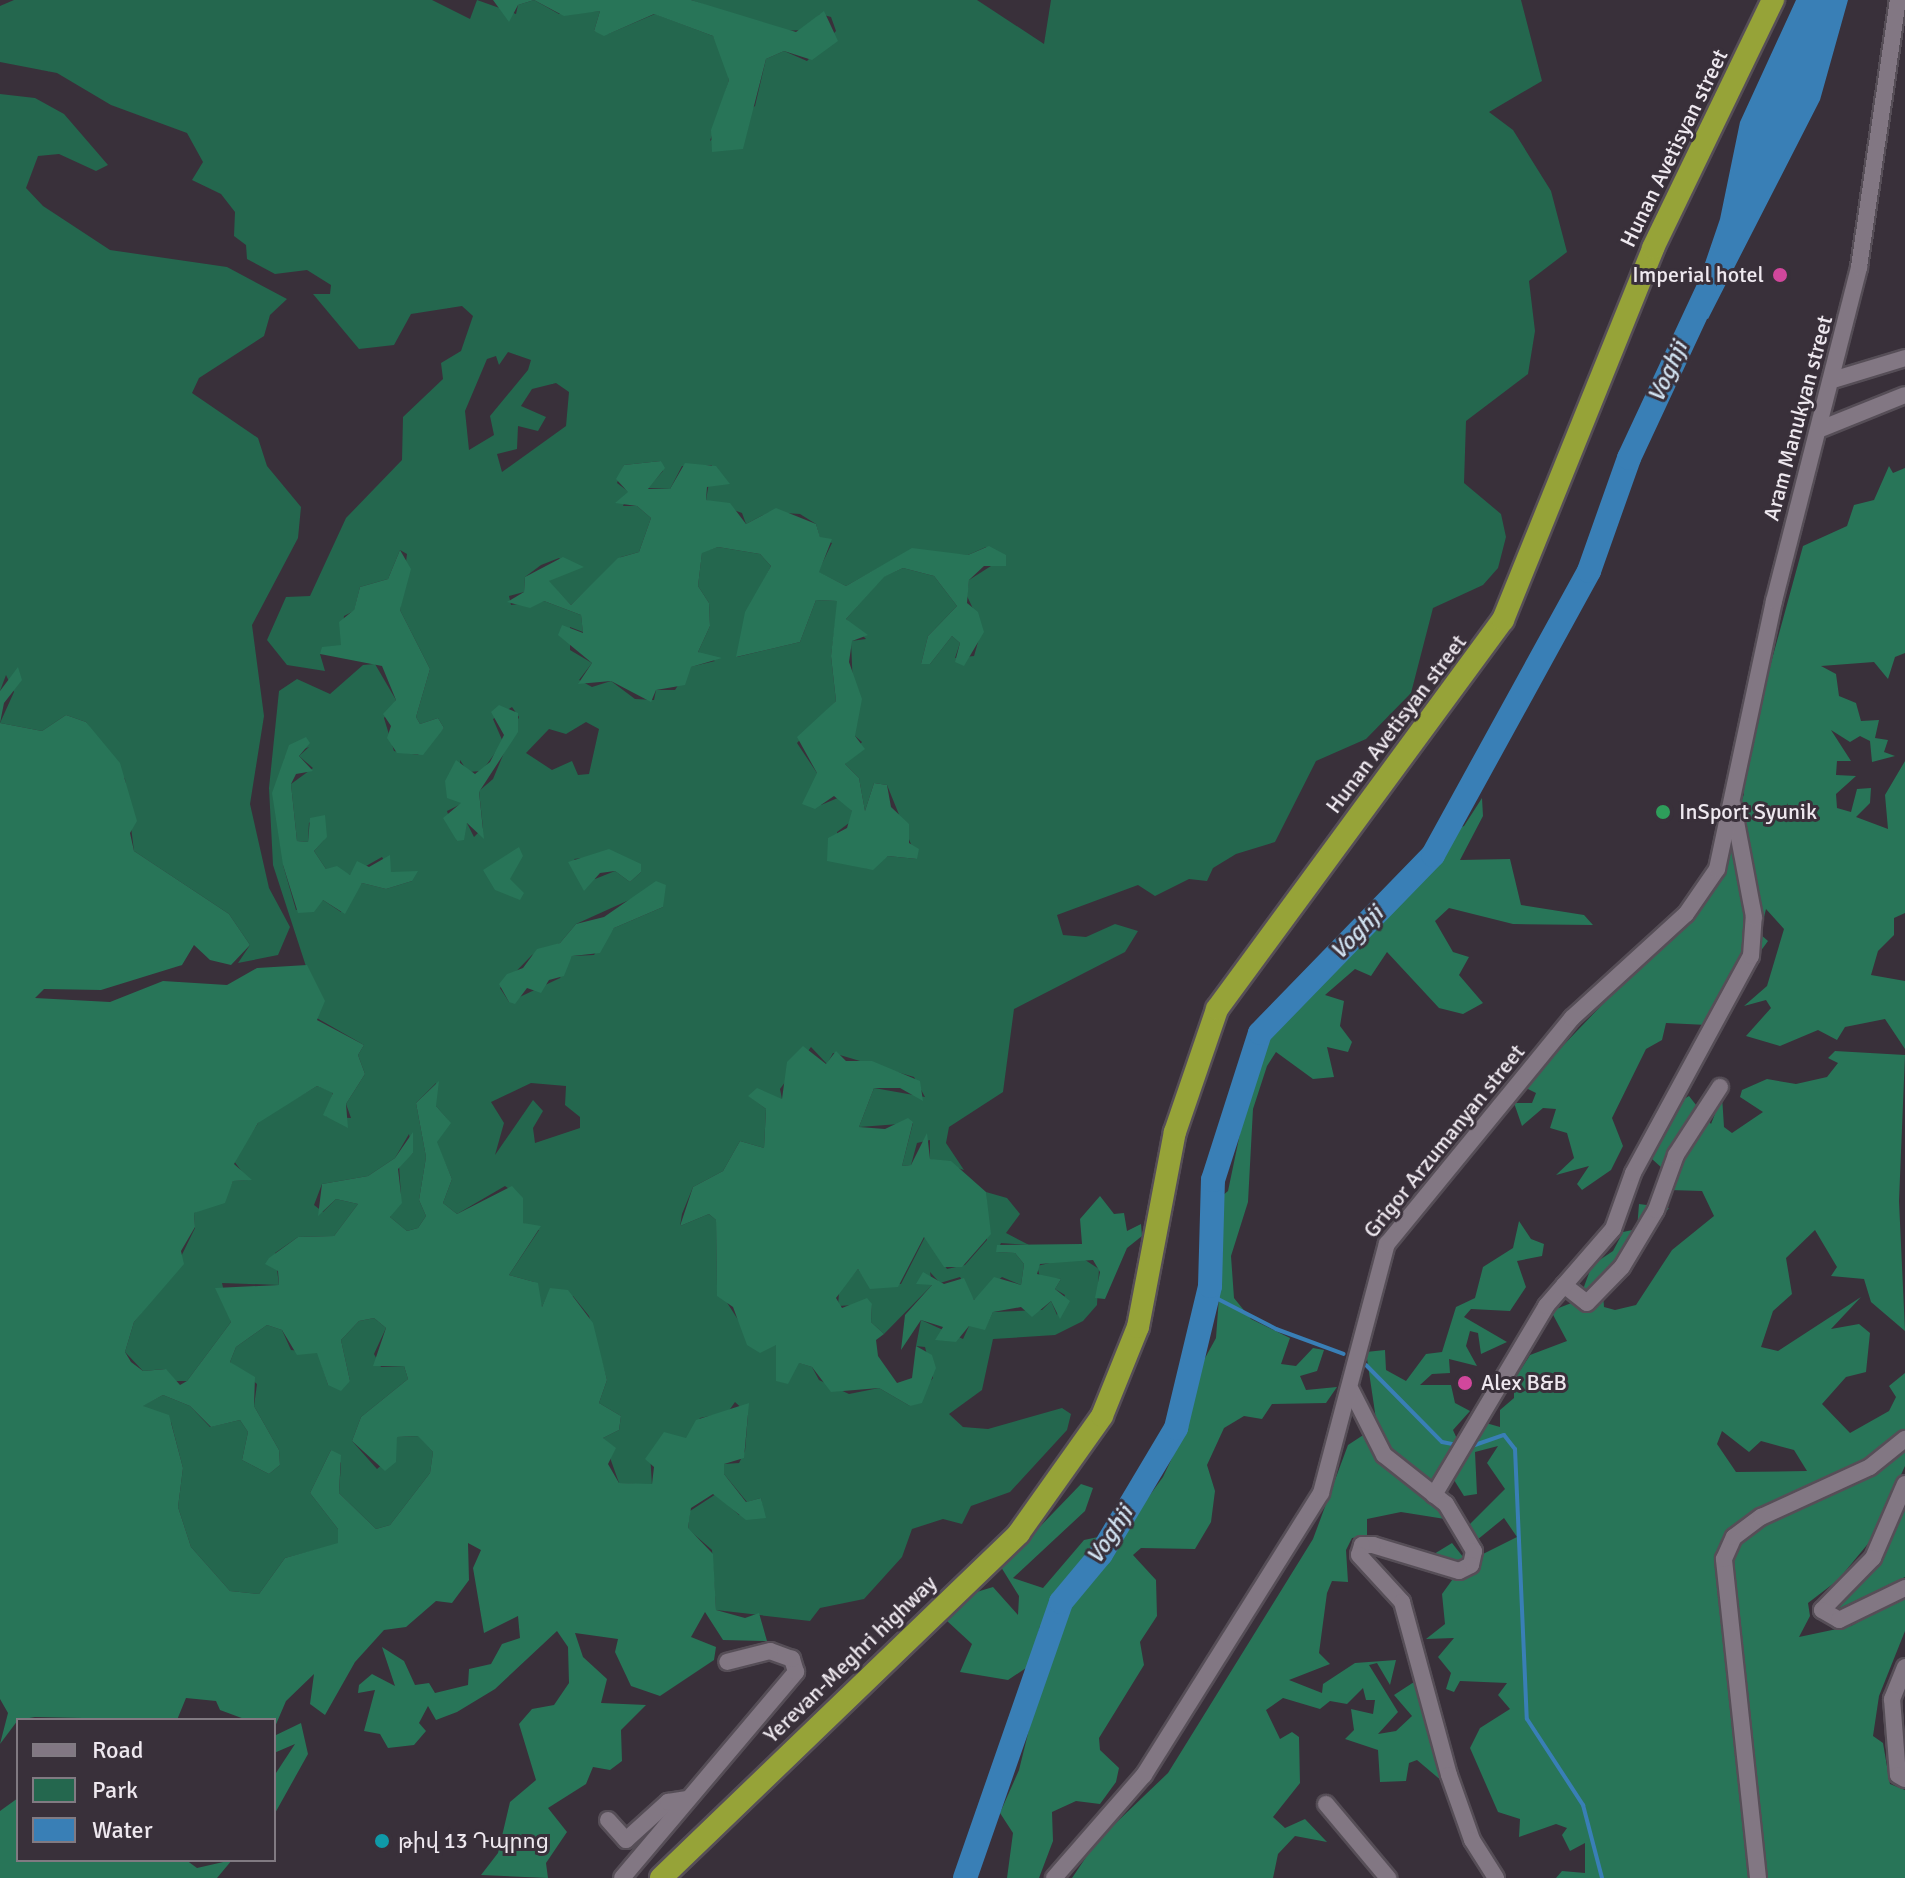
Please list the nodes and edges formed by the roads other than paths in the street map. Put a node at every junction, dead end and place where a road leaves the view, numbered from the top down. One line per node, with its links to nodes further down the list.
1 (1773, 0): 12 (highway, Hunan Avetisyan street)
2 (1898, 0): 4 (street, Aram Manukyan street)
3 (1905, 358): 4 (street)
4 (1836, 379): 6 (street, Aram Manukyan street)
5 (1905, 395): 6 (street)
6 (1823, 428): 7 (street, Aram Manukyan street)
7 (1732, 796): 9 (street); 10 (street, Grigor Arzumanyan street)
8 (1720, 1087): 9 (street)
9 (1564, 1285): 14 (street)
10 (1351, 1390): 14 (street); 24 (street, Grigor Arzumanyan street)
11 (1905, 1439): 27 (street)
12 (1069, 1470): 23 (highway, Yerevan-Meghri highway)
13 (1905, 1484): 15 (street)
14 (1434, 1495): 26 (street)
15 (1905, 1588)
16 (727, 1662): 19 (street)
17 (1905, 1667): 18 (street)
18 (1905, 1779)
19 (686, 1799): 21 (street); 22 (street)
20 (1326, 1804): 25 (street)
21 (608, 1820)
22 (622, 1878)
23 (661, 1878)
24 (1054, 1878)
25 (1388, 1878)
26 (1496, 1878)
27 (1758, 1878)

